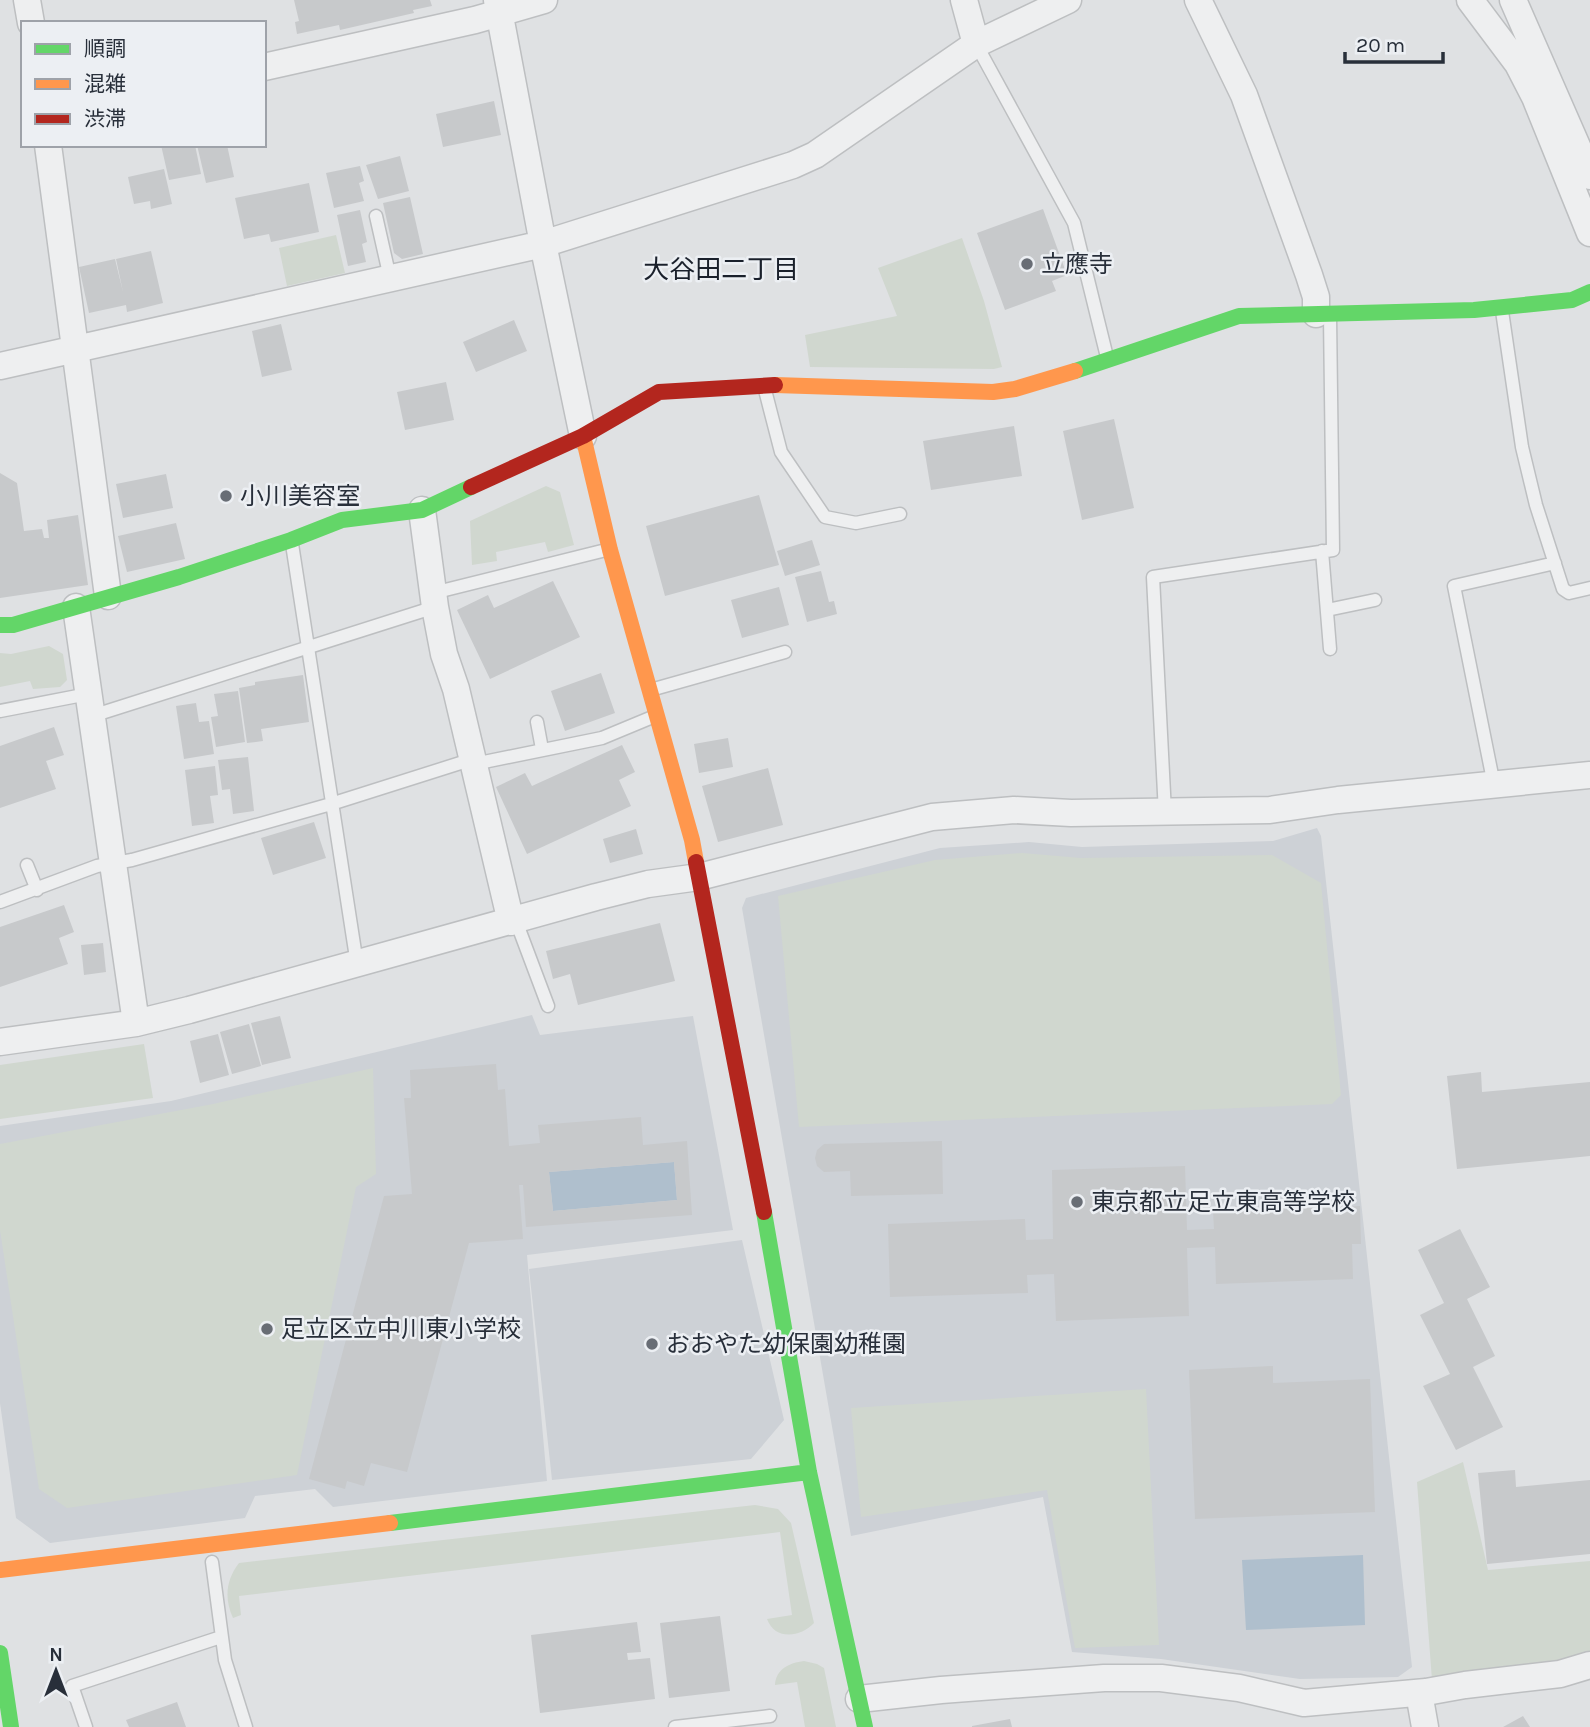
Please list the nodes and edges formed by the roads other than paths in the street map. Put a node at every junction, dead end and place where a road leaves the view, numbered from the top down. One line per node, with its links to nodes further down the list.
1 (27, 0): 9 (street)
2 (544, 0): 8 (street)
3 (964, 0): 10 (street)
4 (1068, 0): 10 (street)
5 (1198, 0): 21 (street)
6 (1471, 0): 12 (street)
7 (1513, 0): 12 (street)
8 (499, 7): 11 (street); 17 (street)
9 (31, 21)
10 (976, 44): 17 (street); 23 (lane)
11 (266, 66)
12 (1543, 93): 14 (street); 16 (street)
13 (48, 147): 22 (street)
14 (1590, 176)
15 (376, 216): 18 (lane)
16 (1590, 233)
17 (543, 244): 18 (street); 26 (street)
18 (390, 278): 22 (street)
19 (1590, 292): 20 (street)
20 (1502, 307): 21 (street); 32 (lane)
21 (1323, 314): 23 (street); 31 (lane)
22 (76, 350): 24 (street); 34 (street)
23 (1108, 361): 25 (street)
24 (0, 366)
25 (764, 386): 26 (street); 28 (lane)
26 (583, 436): 27 (street); 30 (street)
27 (422, 510): 29 (street); 35 (street)
28 (900, 514)
29 (291, 540): 34 (street); 40 (lane)
30 (610, 550): 35 (lane); 43 (street)
31 (1322, 551): 38 (lane); 53 (lane)
32 (1555, 563): 33 (lane); 51 (lane)
33 (1590, 588)
34 (108, 596): 37 (street)
35 (434, 600): 40 (lane); 49 (street)
36 (1375, 600): 38 (lane)
37 (76, 607): 39 (street); 44 (street)
38 (1327, 610): 41 (lane)
39 (0, 625)
40 (306, 648): 44 (lane); 52 (lane)
41 (1330, 649)
42 (785, 652): 43 (lane)
43 (649, 690): 46 (street)
44 (90, 705): 45 (lane); 55 (street)
45 (0, 711)
46 (656, 716): 48 (lane); 56 (street)
47 (537, 722): 48 (lane)
48 (542, 749): 49 (lane)
49 (473, 761): 52 (lane); 59 (street)
50 (1590, 775): 51 (street)
51 (1494, 785): 53 (street)
52 (331, 804): 55 (lane); 60 (lane)
53 (1165, 813): 56 (street)
54 (27, 865): 57 (lane)
55 (113, 865): 57 (lane); 62 (street)
56 (698, 877): 59 (street); 64 (street)
57 (37, 890): 58 (lane)
58 (0, 902)
59 (514, 921): 60 (street); 61 (lane)
60 (357, 964): 62 (street)
61 (548, 1006)
62 (136, 1023): 63 (street)
63 (0, 1042)
64 (809, 1472): 66 (street); 71 (street)
65 (212, 1562): 67 (lane)
66 (0, 1570)
67 (221, 1637): 74 (lane); 75 (lane)
68 (0, 1653): 73 (street)
69 (1590, 1665): 70 (street)
70 (1419, 1693): 71 (street); 78 (street)
71 (859, 1699): 77 (street)
72 (770, 1716): 76 (lane)
73 (10, 1727)
74 (86, 1727)
75 (246, 1727)
76 (675, 1727)
77 (865, 1727)
78 (1425, 1727)

